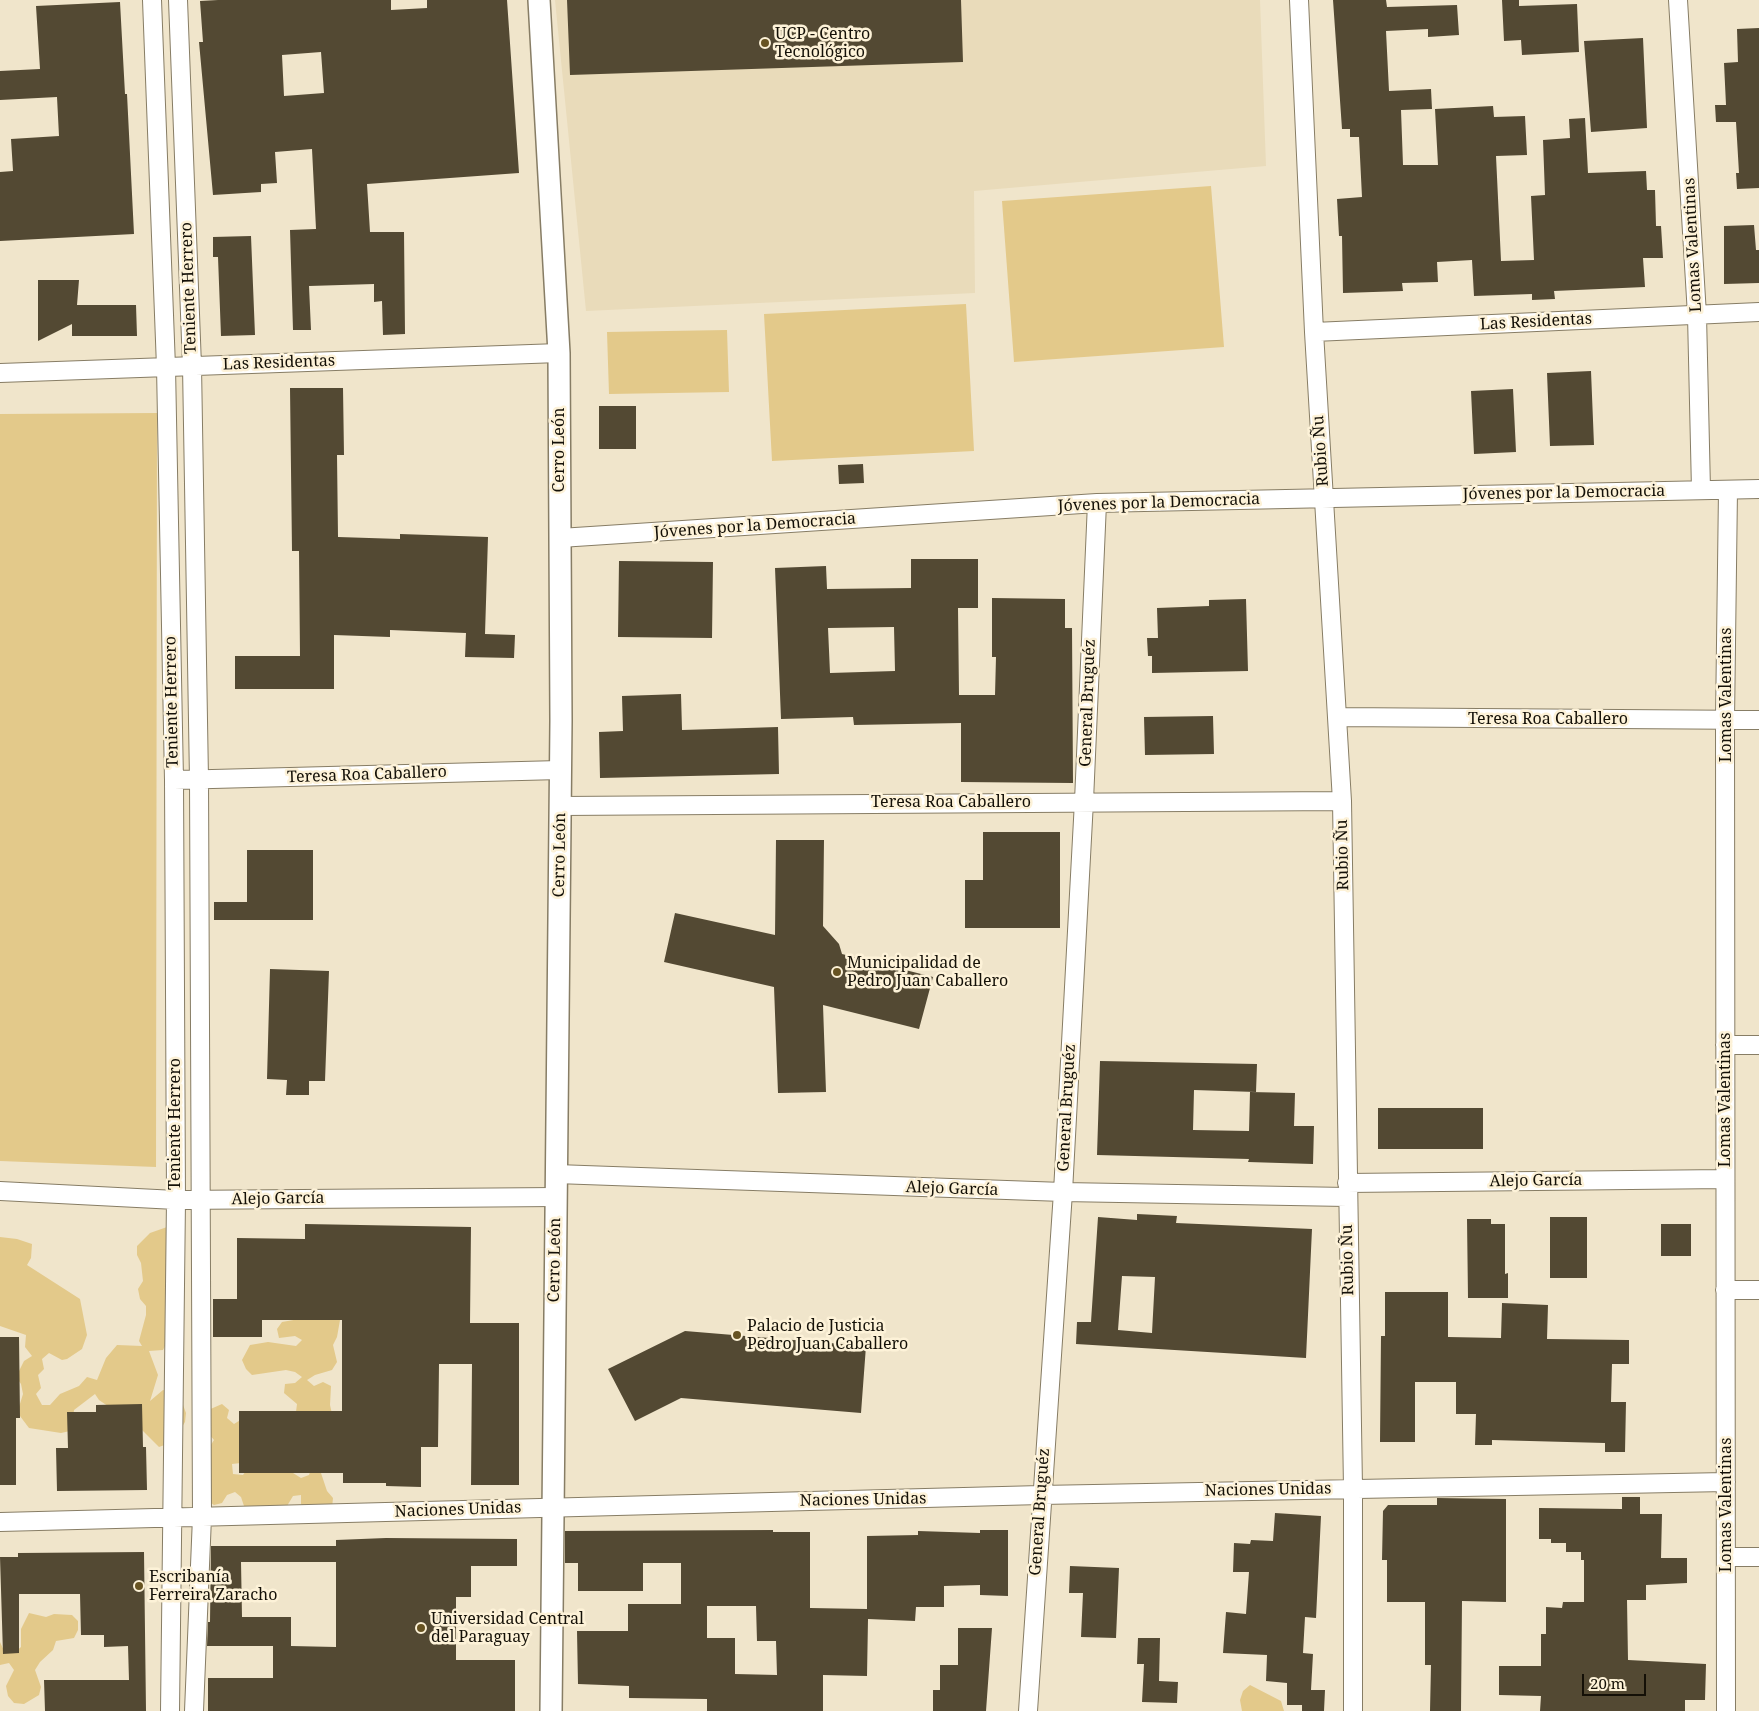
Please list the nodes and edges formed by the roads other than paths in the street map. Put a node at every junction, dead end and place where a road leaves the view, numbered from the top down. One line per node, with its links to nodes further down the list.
1 (152, 0): 7 (street, Teniente Herrero)
2 (178, 0): 6 (street, Teniente Herrero)
3 (539, 0): 11 (street, Cerro León)
4 (1299, 0): 10 (street, Rubio Ñu)
5 (1678, 0): 9 (street, Lomas Valentinas)
6 (184, 171): 7 (street); 12 (street, Teniente Herrero)
7 (159, 175): 13 (street, Teniente Herrero)
8 (1759, 312): 9 (street, Las Residentas)
9 (1697, 315): 10 (street, Las Residentas); 16 (street, Lomas Valentinas)
10 (1314, 332): 20 (street, Rubio Ñu)
11 (559, 353): 12 (street, Las Residentas); 22 (street, Cerro León)
12 (192, 366): 13 (street, Las Residentas); 19 (street, Teniente Herrero)
13 (166, 367): 14 (street, Las Residentas); 18 (street, Teniente Herrero)
14 (0, 373)
15 (1759, 489): 17 (street, Jóvenes por la Democracia)
16 (1700, 490): 17 (street, Jóvenes por la Democracia); 20 (street, Jóvenes por la Democracia)
17 (1728, 490): 24 (street, Lomas Valentinas)
18 (169, 494): 19 (street); 27 (street, Teniente Herrero)
19 (194, 494): 28 (street, Teniente Herrero)
20 (1324, 497): 21 (street, Jóvenes por la Democracia); 23 (street, Rubio Ñu)
21 (1097, 504): 22 (street, Jóvenes por la Democracia); 30 (street, General Bruguéz)
22 (560, 538): 26 (street, Cerro León)
23 (1338, 717): 24 (street, Teresa Roa Caballero); 29 (street, Rubio Ñu)
24 (1725, 720): 25 (street, Teresa Roa Caballero); 34 (street, Lomas Valentinas)
25 (1759, 720)
26 (560, 770): 28 (street, Teresa Roa Caballero); 31 (street, Cerro León)
27 (174, 780): 28 (street, Teresa Roa Caballero); 33 (street, Teniente Herrero)
28 (199, 780): 32 (street, Teniente Herrero)
29 (1342, 800): 30 (street, Teresa Roa Caballero); 38 (street, Rubio Ñu)
30 (1084, 801): 31 (street, Teresa Roa Caballero); 40 (street, General Bruguéz)
31 (560, 806): 36 (street, Cerro León)
32 (199, 909): 33 (street); 43 (street, Teniente Herrero)
33 (174, 910): 42 (street, Teniente Herrero)
34 (1725, 1045): 35 (street); 37 (street, Lomas Valentinas)
35 (1759, 1045)
36 (556, 1174): 40 (street, Alejo García); 41 (street, Cerro León)
37 (1725, 1179): 38 (street, Alejo García); 44 (street, Lomas Valentinas)
38 (1347, 1190): 40 (street, Alejo García); 49 (street, Rubio Ñu)
39 (0, 1191): 42 (street, Alejo García)
40 (1063, 1192): 50 (street, General Bruguéz)
41 (556, 1197): 43 (street, Alejo García); 51 (street, Cerro León)
42 (176, 1200): 43 (street, Alejo García); 47 (street, Teniente Herrero)
43 (200, 1200): 46 (street, Teniente Herrero)
44 (1725, 1290): 45 (street); 48 (street, Lomas Valentinas)
45 (1759, 1290)
46 (200, 1337): 47 (street); 53 (street, Teniente Herrero)
47 (174, 1338): 52 (street, Teniente Herrero)
48 (1726, 1482): 49 (street, Naciones Unidas); 56 (street, Lomas Valentinas)
49 (1353, 1488): 50 (street, Naciones Unidas); 61 (street, Rubio Ñu)
50 (1041, 1495): 51 (street, Naciones Unidas); 60 (street, General Bruguéz)
51 (552, 1508): 53 (street, Naciones Unidas); 59 (street, Cerro León)
52 (173, 1518): 53 (street, Naciones Unidas); 54 (street, Naciones Unidas); 57 (street, Teniente Herrero)
53 (202, 1518): 58 (street, Teniente Herrero)
54 (0, 1522)
55 (1759, 1557): 56 (street)
56 (1726, 1558): 62 (street, Lomas Valentinas)
57 (170, 1711)
58 (194, 1711)
59 (550, 1711)
60 (1028, 1711)
61 (1353, 1711)
62 (1726, 1711)

